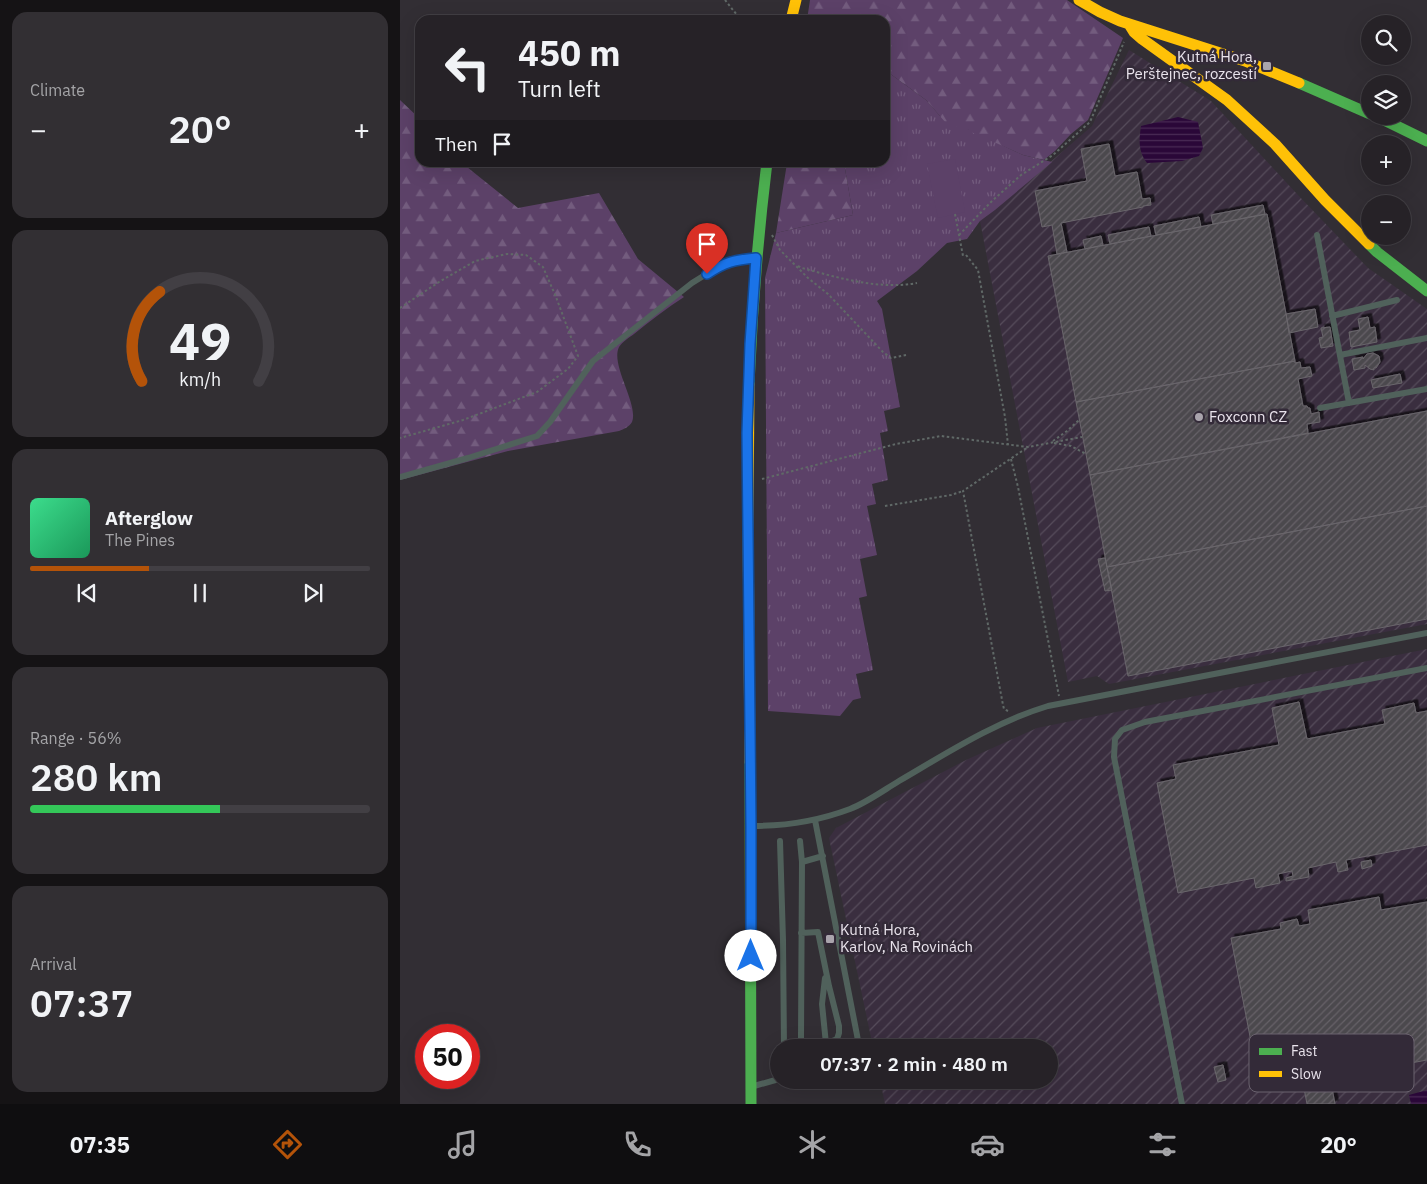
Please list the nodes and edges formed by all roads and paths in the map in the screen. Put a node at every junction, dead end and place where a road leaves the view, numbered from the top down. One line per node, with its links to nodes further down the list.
1 (725, 0): 4 (path)
2 (796, 0): 5 (main road)
3 (1079, 0): 6 (main road)
4 (737, 15)
5 (792, 15)
6 (1130, 26): 7 (main road); 13 (path); 20 (main road)
7 (1361, 110)
8 (1394, 125): 9 (main road)
9 (1427, 141)
10 (766, 167): 17 (main road)
11 (955, 214): 13 (path)
12 (769, 227): 18 (path)
13 (959, 234): 16 (path)
14 (1317, 236): 23 (lane)
15 (966, 255): 34 (path)
16 (963, 256)
17 (756, 258): 38 (lane); 47 (main road)
18 (796, 265): 19 (path); 25 (path)
19 (917, 283)
20 (1427, 291)
21 (1397, 300): 23 (lane)
22 (400, 308): 32 (path)
23 (1332, 316): 26 (lane)
24 (1427, 338): 26 (lane)
25 (906, 355)
26 (1340, 355): 28 (lane)
27 (1427, 389): 28 (lane)
28 (1349, 403): 29 (lane)
29 (1320, 408)
30 (1079, 420): 33 (path)
31 (1082, 437): 33 (path)
32 (400, 438)
33 (1052, 443): 35 (path); 36 (path)
34 (1008, 445): 35 (path); 39 (path)
35 (1028, 447): 37 (path)
36 (1086, 454)
37 (1011, 459): 40 (path); 44 (path)
38 (400, 477)
39 (762, 479)
40 (963, 492): 41 (path); 45 (path)
41 (885, 506)
42 (1427, 633): 46 (lane)
43 (1427, 668): 62 (lane)
44 (1059, 696)
45 (1008, 711)
46 (815, 820): 47 (lane); 50 (lane)
47 (751, 826): 60 (main road)
48 (780, 841): 54 (lane)
49 (800, 841): 51 (lane)
50 (823, 856): 51 (lane); 58 (lane)
51 (802, 862): 52 (lane)
52 (801, 933): 53 (lane); 55 (lane)
53 (826, 972): 56 (lane); 57 (lane)
54 (784, 1039)
55 (801, 1039)
56 (826, 1039)
57 (837, 1039)
58 (858, 1039)
59 (770, 1081): 60 (lane)
60 (751, 1086): 61 (main road)
61 (751, 1104)
62 (1182, 1104)

